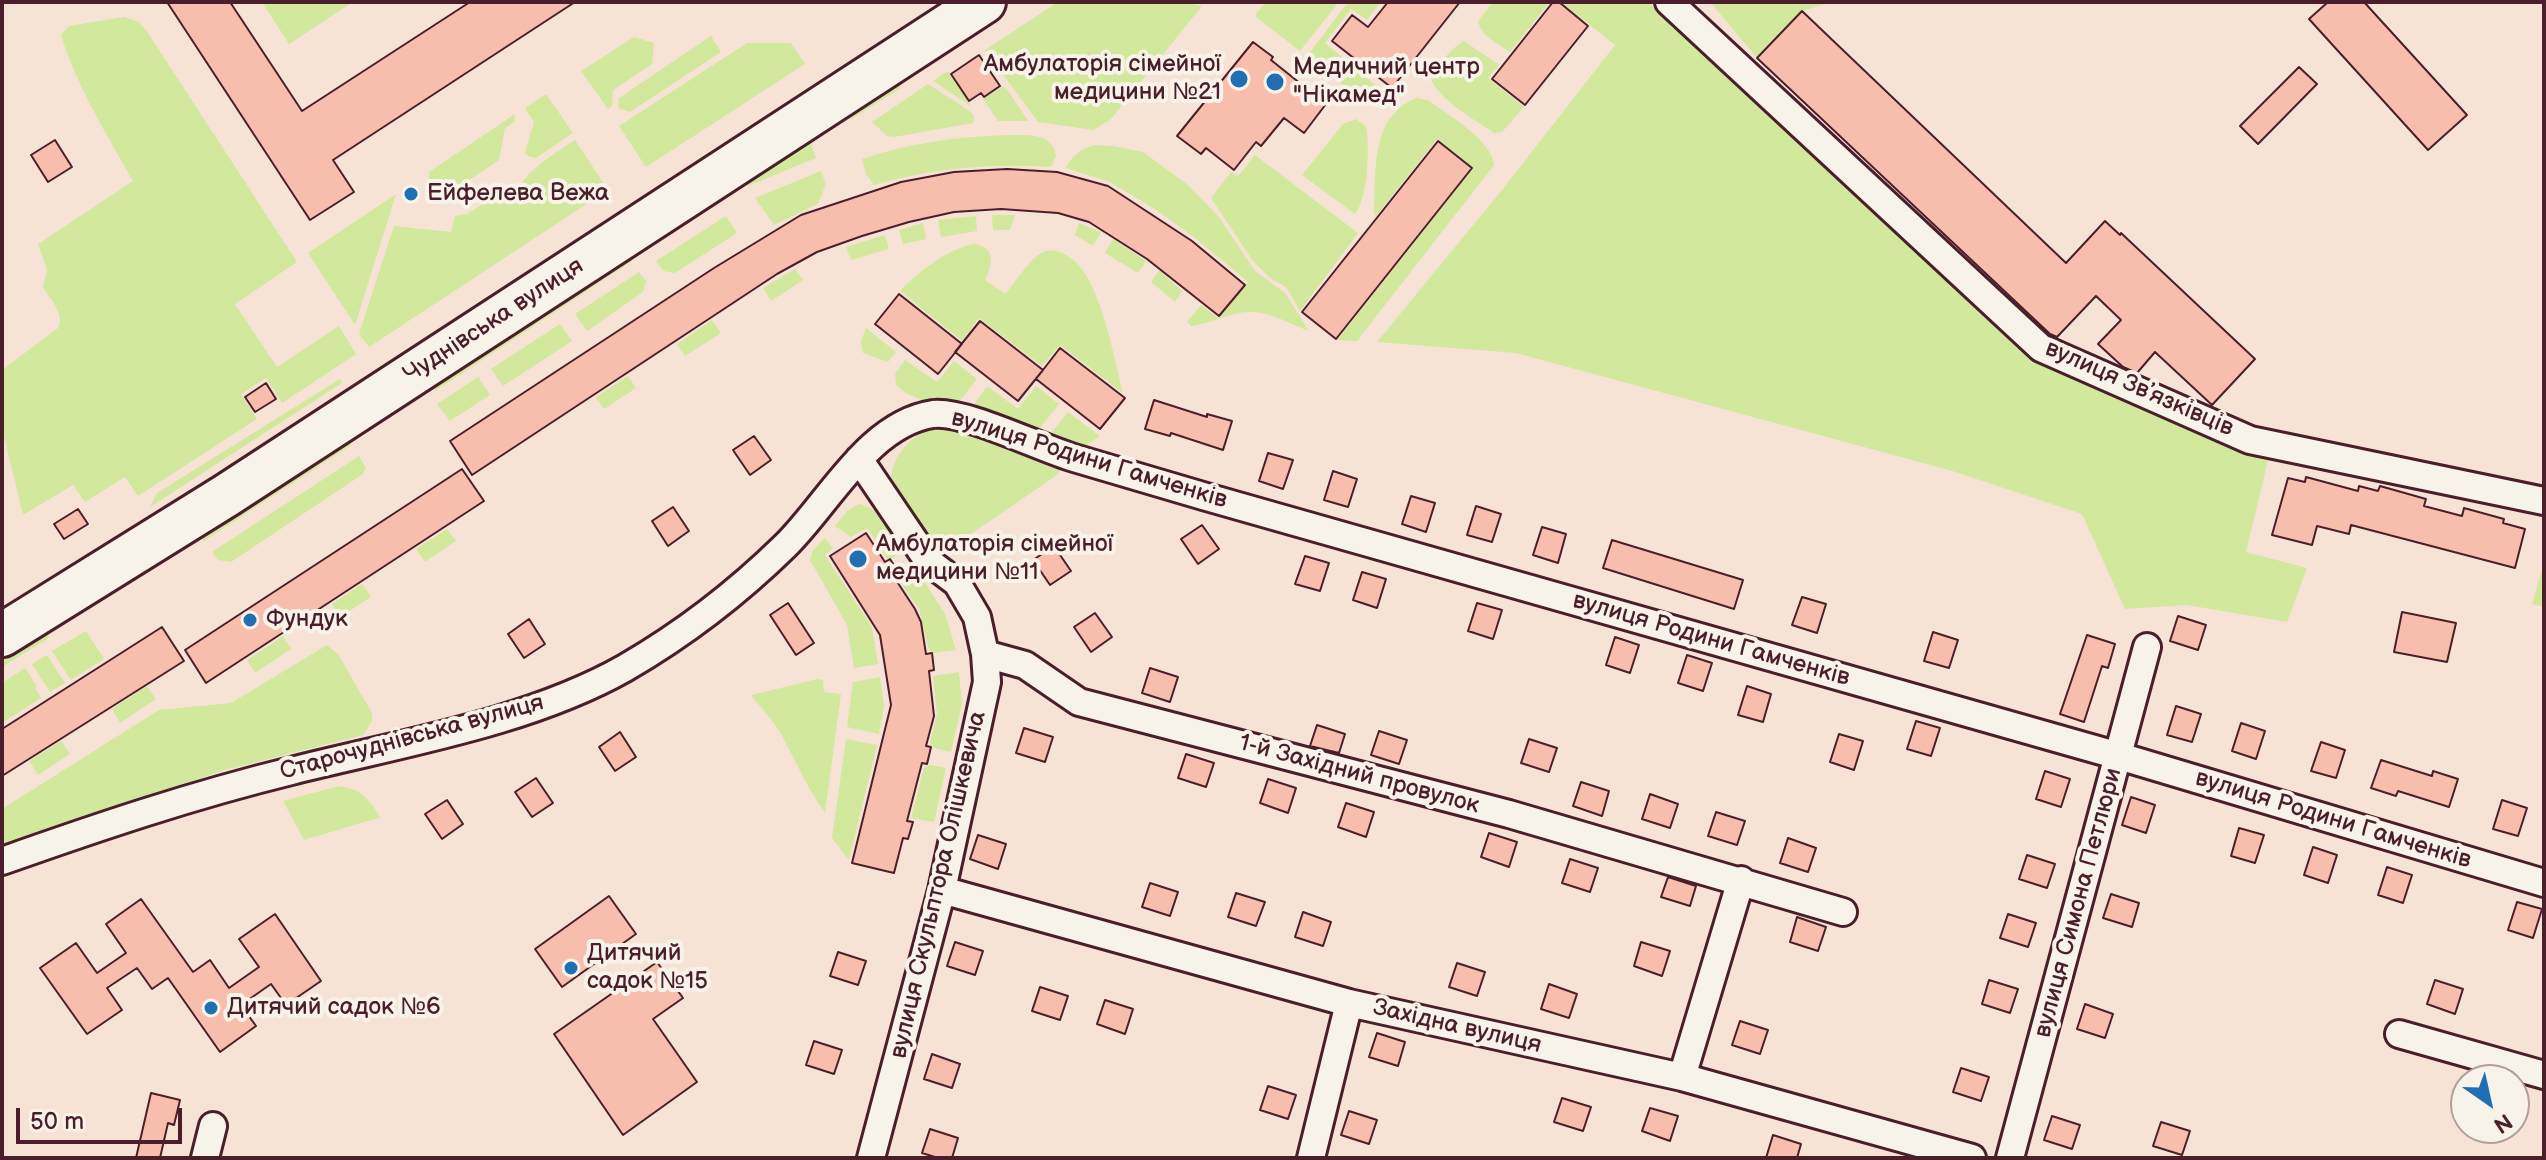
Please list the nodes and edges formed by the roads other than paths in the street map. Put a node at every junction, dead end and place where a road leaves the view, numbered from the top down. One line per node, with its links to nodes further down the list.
1 (958, 2): 7 (main road, Чуднівська вулиця)
2 (984, 2): 8 (main road, Чуднівська вулиця)
3 (1669, 2): 6 (street, вулиця Звʼязківців)
4 (882, 438): 5 (street, Старочуднівська вулиця); 11 (street, вулиця Родини Гамченків)
5 (859, 459): 10 (street, вулиця Скульптора Олішкевича); 12 (street, Старочуднівська вулиця)
6 (2544, 501)
7 (2, 619)
8 (2, 635)
9 (2147, 647): 11 (street, вулиця Симона Петлюри)
10 (985, 654): 13 (street, 1-й Західний провулок); 15 (street, вулиця Скульптора Олішкевича)
11 (2119, 756): 14 (street, вулиця Родини Гамченків); 26 (street, вулиця Симона Петлюри)
12 (2, 861)
13 (1741, 880): 16 (street, 1-й Західний провулок); 20 (street)
14 (2544, 883)
15 (942, 890): 17 (street, Західна вулиця); 23 (street, вулиця Скульптора Олішкевича)
16 (1843, 912)
17 (1349, 1003): 20 (street, Західна вулиця); 24 (street)
18 (2399, 1034): 19 (street)
19 (2544, 1075)
20 (1682, 1077): 25 (street, Західна вулиця)
21 (213, 1126): 22 (street)
22 (205, 1158)
23 (871, 1158)
24 (1311, 1158)
25 (1972, 1158)
26 (2010, 1158)

